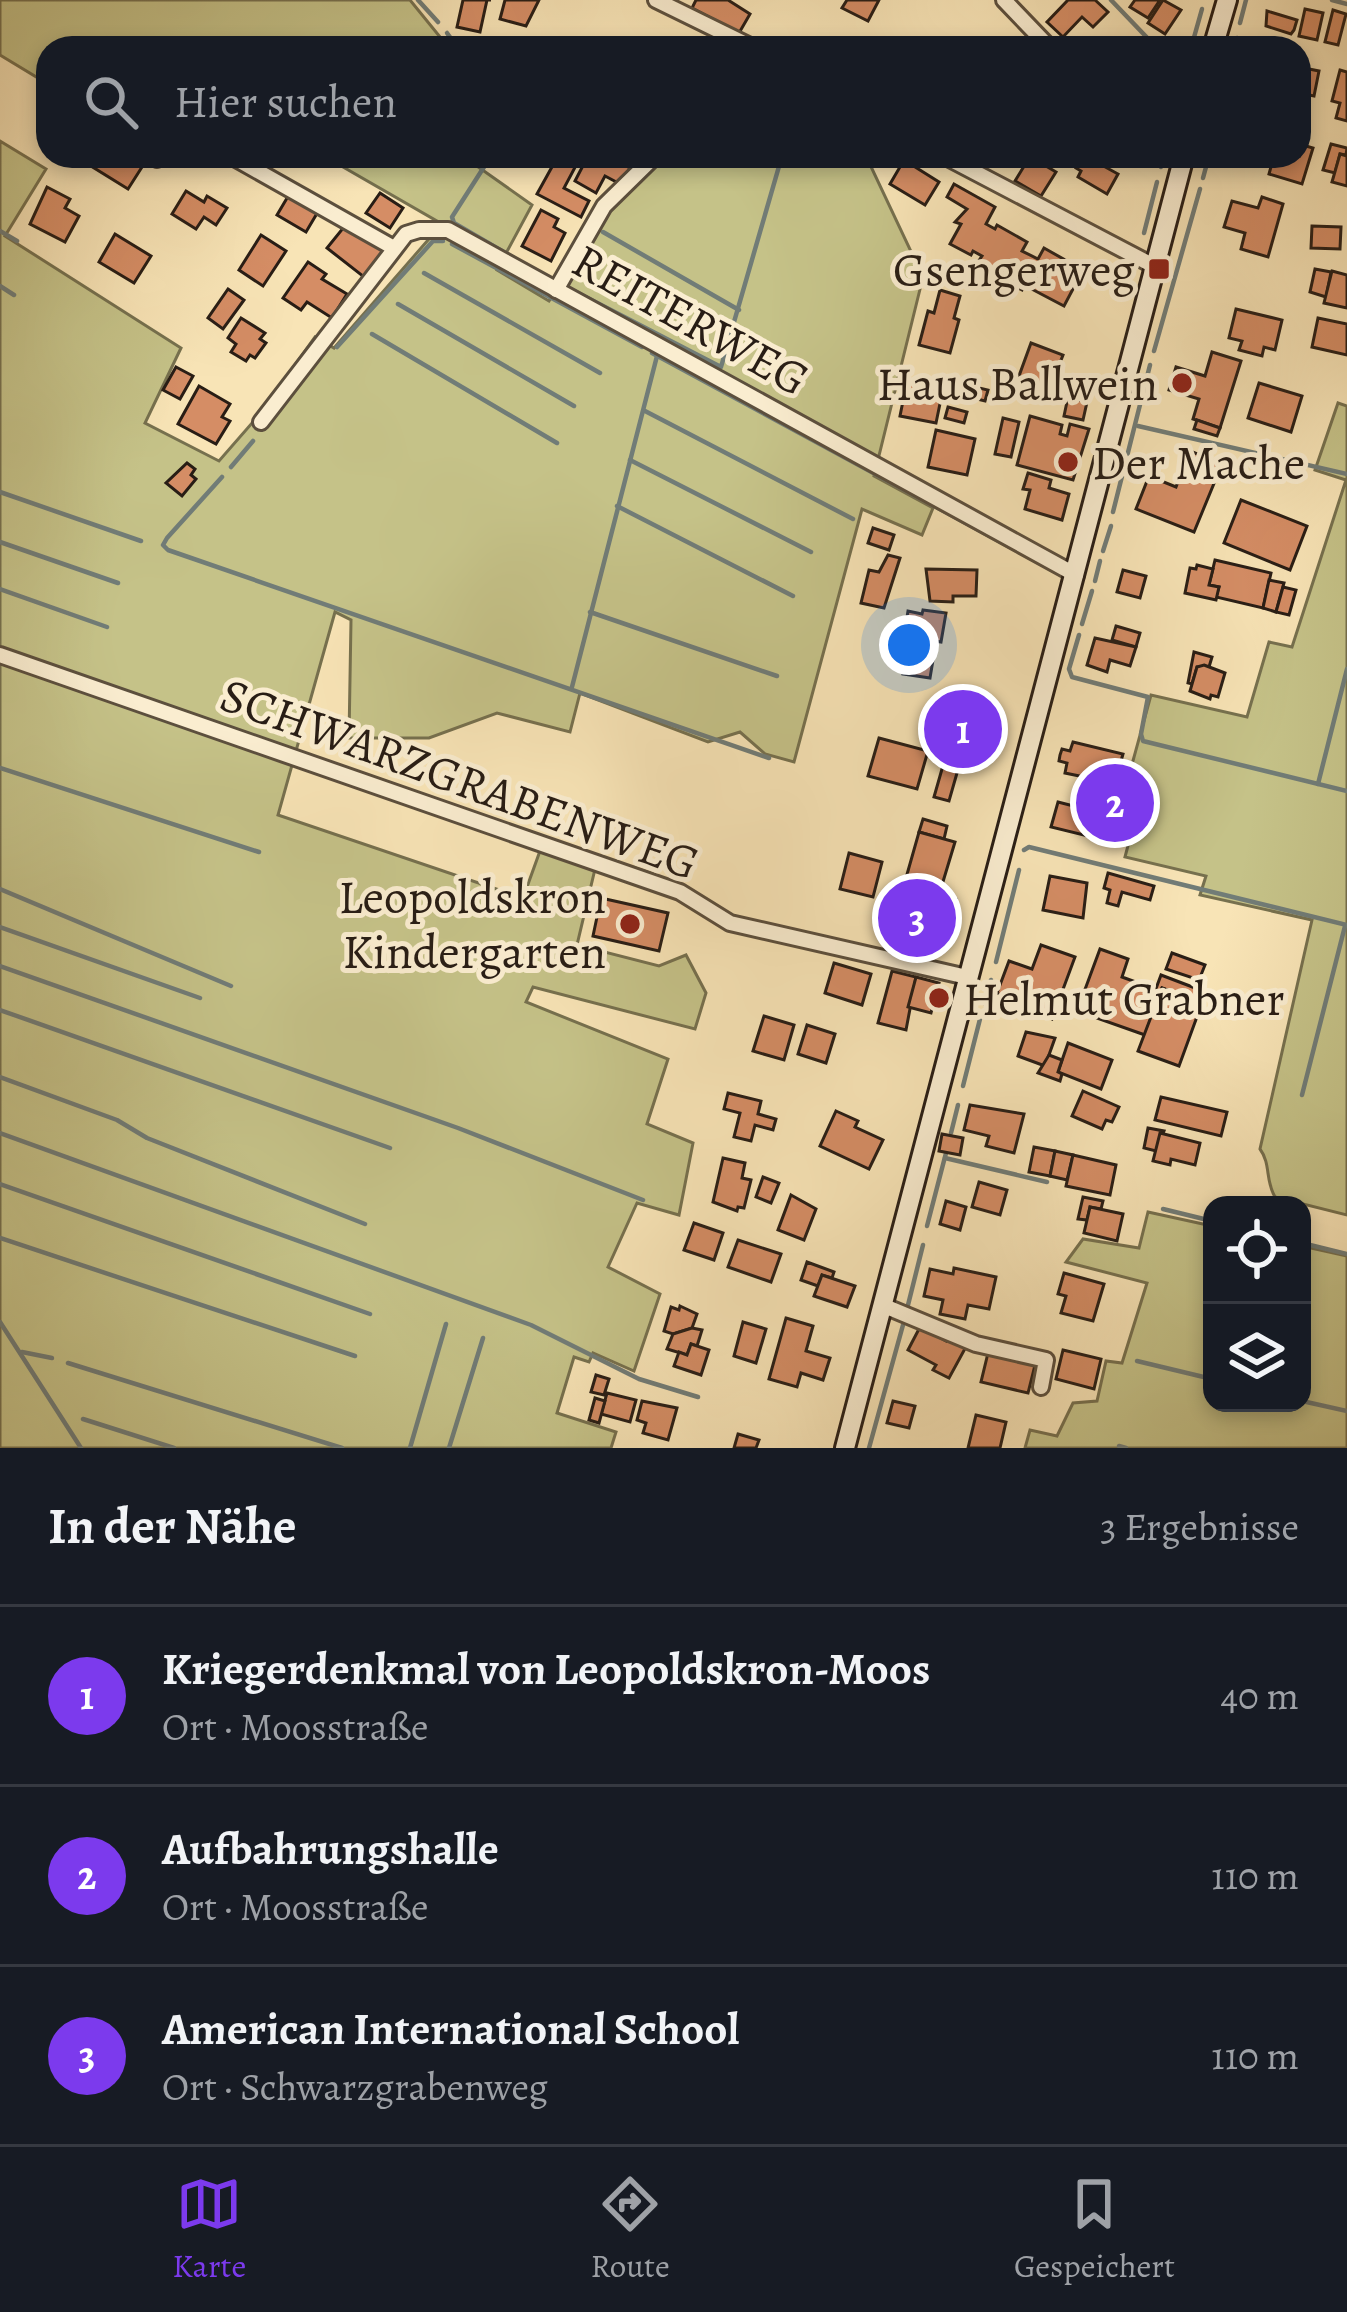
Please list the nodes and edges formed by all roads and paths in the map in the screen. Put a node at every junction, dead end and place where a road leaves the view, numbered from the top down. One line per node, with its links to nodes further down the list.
1 (656, 0): 4 (street)
2 (1004, 0): 5 (street)
3 (1227, 0): 6 (street)
4 (725, 36)
5 (1038, 36)
6 (1217, 36)
7 (252, 168): 11 (street)
8 (644, 168): 13 (street)
9 (967, 168): 12 (street)
10 (1181, 168): 12 (street)
11 (394, 248): 13 (street, REITERWEG); 14 (street)
12 (1154, 266): 15 (street)
13 (556, 290): 15 (street, REITERWEG)
14 (261, 422)
15 (1076, 575): 17 (street)
16 (0, 655): 17 (street, SCHWARZGRABENWEG)
17 (967, 977): 18 (street)
18 (882, 1305): 19 (street); 20 (street)
19 (1041, 1387)
20 (844, 1448)

